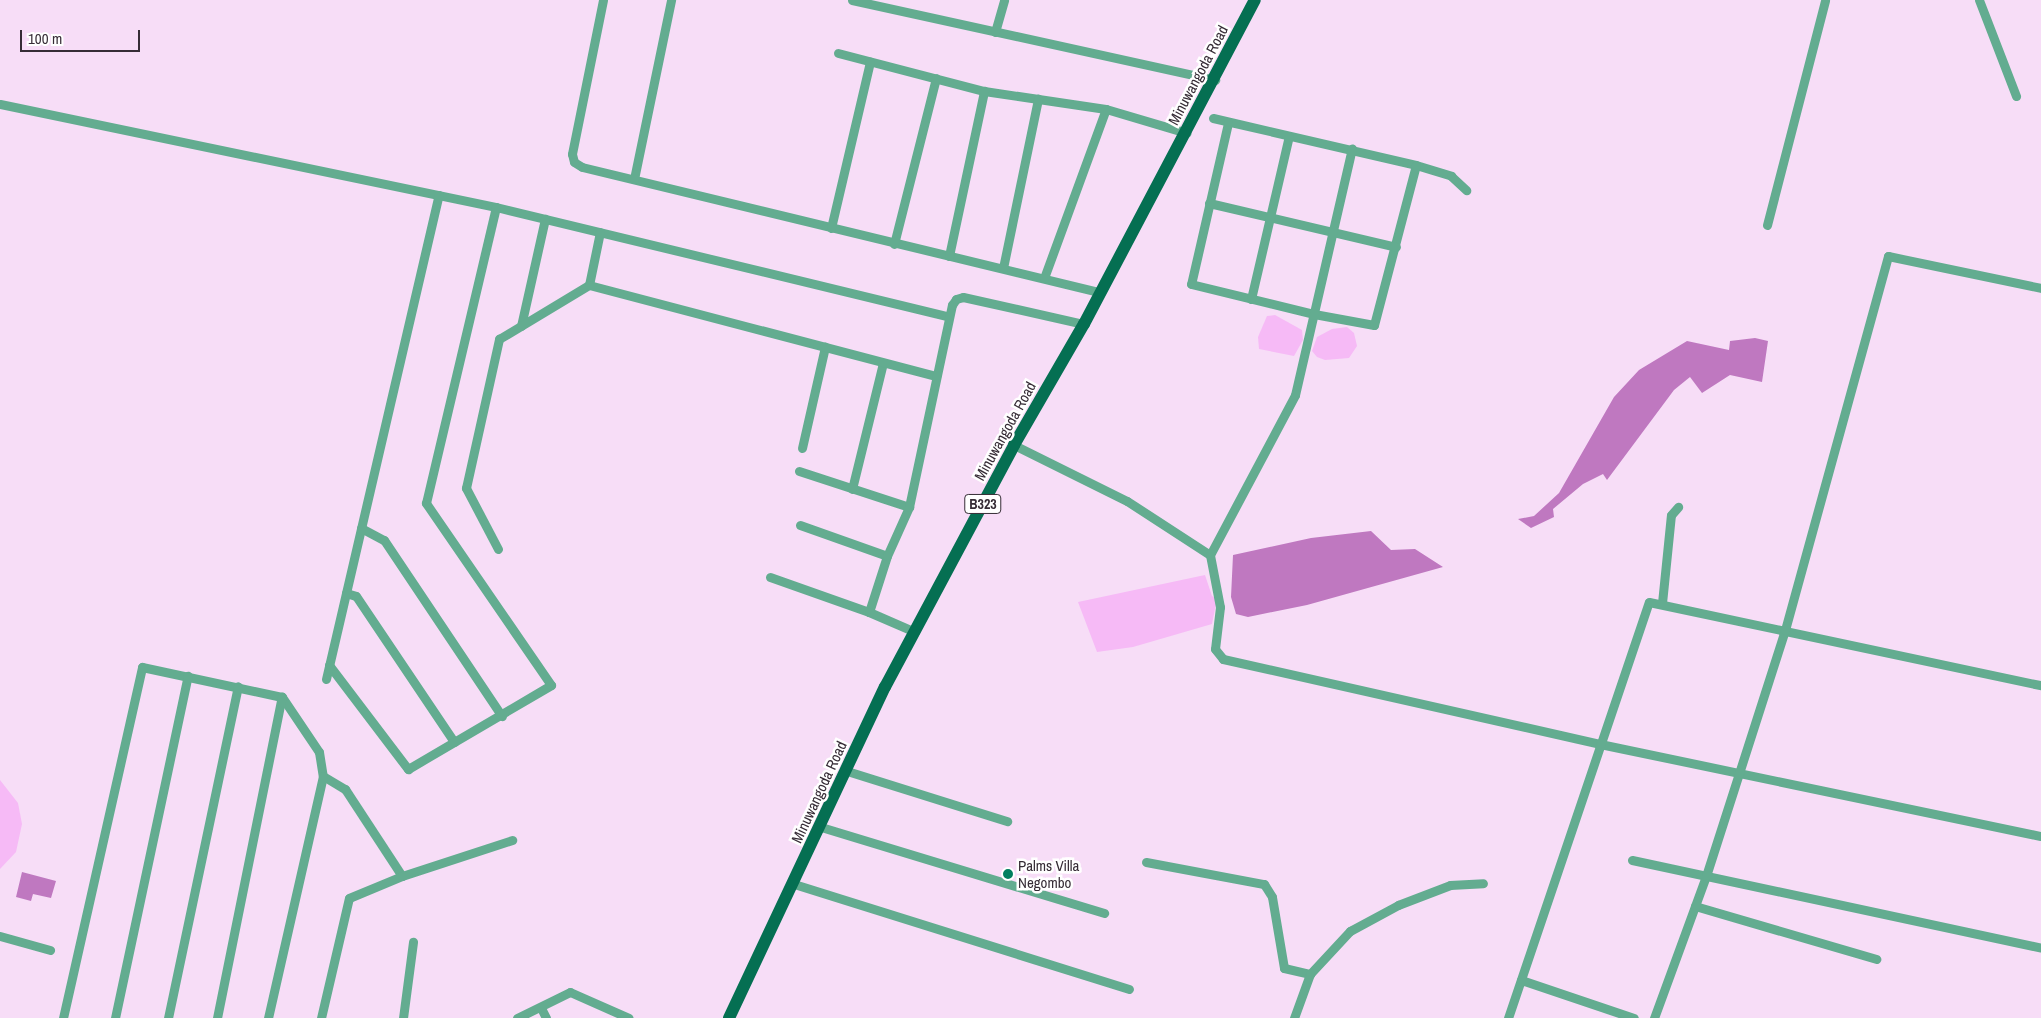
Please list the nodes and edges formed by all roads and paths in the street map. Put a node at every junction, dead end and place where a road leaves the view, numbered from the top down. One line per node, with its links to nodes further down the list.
1 (602, 0): 24 (street)
2 (671, 0): 24 (street)
3 (852, 0): 8 (street)
4 (1004, 0): 8 (street)
5 (1255, 0): 12 (main road, Minuwangoda Road / B323)
6 (1824, 0): 31 (street)
7 (1979, 0): 14 (street)
8 (995, 32): 12 (street)
9 (838, 53): 10 (street)
10 (870, 62): 11 (street); 32 (street)
11 (936, 78): 13 (street); 35 (street)
12 (1215, 80): 20 (main road, Minuwangoda Road / B323)
13 (984, 91): 15 (street); 37 (street)
14 (2016, 96)
15 (1038, 99): 17 (street); 38 (street)
16 (0, 104): 26 (street)
17 (1106, 109): 20 (street); 39 (street)
18 (1213, 118): 19 (street)
19 (1228, 122): 21 (street); 27 (street)
20 (1186, 133): 42 (main road, Minuwangoda Road / B323)
21 (1289, 136): 22 (street); 29 (street)
22 (1352, 149): 23 (street); 34 (street)
23 (1416, 165): 25 (street); 36 (street)
24 (634, 179): 32 (street)
25 (1466, 190)
26 (439, 195): 28 (street); 58 (street)
27 (1209, 203): 29 (street); 43 (street)
28 (496, 207): 30 (street); 74 (street)
29 (1270, 218): 34 (street); 43 (street)
30 (545, 219): 33 (street); 47 (street)
31 (1767, 225)
32 (831, 228): 35 (street)
33 (600, 232): 40 (street); 45 (street)
34 (1335, 233): 36 (street); 44 (street)
35 (894, 244): 37 (street)
36 (1396, 247): 44 (street)
37 (949, 256): 38 (street)
38 (1003, 268): 39 (street)
39 (1044, 278): 42 (street)
40 (589, 286): 47 (street); 48 (street)
41 (2041, 288): 66 (street)
42 (1100, 292): 46 (main road, Minuwangoda Road / B323)
43 (1251, 299): 44 (street)
44 (1314, 314): 60 (street)
45 (949, 317): 46 (street); 50 (street)
46 (1084, 324): 51 (main road, Minuwangoda Road / B323)
47 (521, 326): 59 (street)
48 (825, 347): 49 (street); 52 (street)
49 (883, 363): 50 (street); 54 (street)
50 (936, 376): 55 (street)
51 (1014, 444): 60 (street); 67 (main road, Minuwangoda Road / B323)
52 (802, 448)
53 (799, 471): 54 (street)
54 (852, 489): 55 (street)
55 (909, 507): 61 (street)
56 (1678, 507): 64 (street)
57 (800, 525): 61 (street)
58 (361, 528): 63 (street); 74 (street)
59 (498, 549)
60 (1210, 555): 76 (street)
61 (888, 556): 65 (street)
62 (770, 578): 65 (street)
63 (346, 593): 68 (street); 75 (street)
64 (1662, 603): 66 (street); 76 (street)
65 (869, 612): 67 (street)
66 (1785, 630): 71 (street); 78 (street)
67 (915, 632): 77 (main road, Minuwangoda Road / B323)
68 (329, 665): 70 (street); 75 (street)
69 (188, 676): 72 (street); 101 (street); 102 (street)
70 (326, 678)
71 (2041, 685)
72 (238, 686): 73 (street); 103 (street)
73 (282, 697): 79 (street); 104 (street)
74 (502, 716): 75 (street)
75 (454, 742)
76 (1600, 744): 78 (street); 98 (street)
77 (847, 771): 80 (street); 81 (main road, Minuwangoda Road / B323)
78 (1742, 771): 82 (street); 87 (street)
79 (323, 776): 86 (street); 105 (street)
80 (1007, 821)
81 (822, 827): 88 (main road, Minuwangoda Road / B323); 91 (street)
82 (2041, 836)
83 (512, 840): 86 (street)
84 (1632, 860): 87 (street)
85 (1146, 862): 97 (street)
86 (402, 876): 106 (street)
87 (1706, 876): 90 (street); 94 (street)
88 (794, 884): 99 (street); 111 (main road, Minuwangoda Road / B323)
89 (1483, 884): 97 (street)
90 (1696, 906): 96 (street); 115 (street)
91 (1104, 913)
92 (0, 936): 95 (street)
93 (414, 942): 107 (street)
94 (2041, 948)
95 (50, 950)
96 (1876, 959)
97 (1310, 974): 112 (street)
98 (1521, 980): 113 (street); 114 (street)
99 (1129, 989)
100 (541, 1008): 108 (street); 109 (street); 110 (street)
101 (63, 1018)
102 (115, 1018)
103 (168, 1018)
104 (217, 1018)
105 (268, 1018)
106 (321, 1018)
107 (403, 1018)
108 (517, 1018)
109 (546, 1018)
110 (629, 1018)
111 (728, 1018)
112 (1294, 1018)
113 (1508, 1018)
114 (1634, 1018)
115 (1654, 1018)

